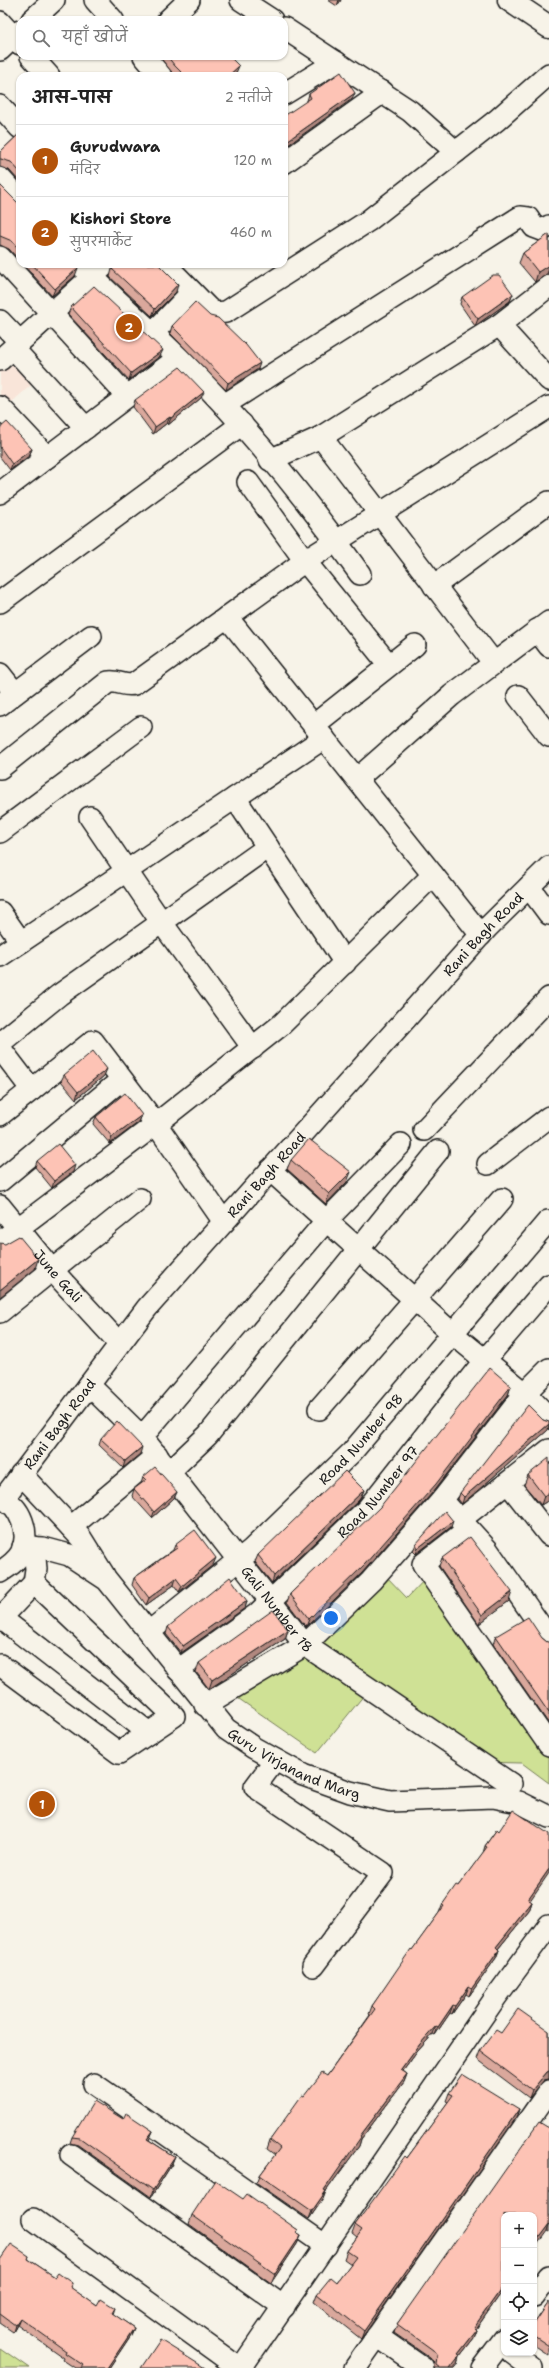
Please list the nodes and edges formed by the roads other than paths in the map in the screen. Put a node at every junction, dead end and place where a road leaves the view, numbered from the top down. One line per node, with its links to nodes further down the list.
1 (54, 0): 6 (street)
2 (95, 0): 7 (street)
3 (189, 0): 8 (street)
4 (242, 0): 9 (street)
5 (509, 0): 11 (main road)
6 (36, 16)
7 (109, 16)
8 (172, 16)
9 (266, 16)
10 (0, 22): 13 (street)
11 (549, 27)
12 (288, 31): 16 (street)
13 (13, 41)
14 (35, 60): 17 (street)
15 (147, 60): 18 (street)
16 (336, 62): 20 (street); 21 (street)
17 (45, 72)
18 (158, 72)
19 (549, 74): 24 (street)
20 (288, 92)
21 (383, 92): 24 (street); 25 (street)
22 (0, 106): 23 (street)
23 (16, 124)
24 (456, 152): 33 (street)
25 (288, 160)
26 (0, 178): 27 (street)
27 (16, 196)
28 (549, 226): 42 (street)
29 (0, 258): 34 (street)
30 (169, 268): 33 (street)
31 (93, 269): 34 (street); 37 (street)
32 (549, 286): 36 (street)
33 (192, 292): 37 (street)
34 (52, 314): 38 (street); 41 (street)
35 (0, 321): 38 (street)
36 (498, 325): 40 (street); 47 (street)
37 (152, 334): 39 (street)
38 (11, 350): 46 (street)
39 (178, 358): 41 (street); 42 (street)
40 (549, 380)
41 (128, 396): 46 (street)
42 (224, 405): 45 (street)
43 (0, 407): 48 (street)
44 (549, 407): 53 (street)
45 (242, 424): 49 (street); 58 (street)
46 (86, 428): 48 (street)
47 (321, 436): 49 (street); 53 (street)
48 (48, 457): 51 (street)
49 (270, 460): 54 (street)
50 (248, 482): 55 (street)
51 (0, 493)
52 (549, 502): 57 (street)
53 (381, 513): 54 (street); 57 (street)
54 (337, 541): 55 (street); 56 (street)
55 (305, 561): 59 (street); 64 (street)
56 (360, 574)
57 (434, 586): 63 (street)
58 (0, 602)
59 (227, 617): 69 (street); 71 (street)
60 (545, 633): 63 (street)
61 (91, 636): 67 (street)
62 (415, 645): 64 (street)
63 (493, 662): 72 (street)
64 (389, 665): 69 (street)
65 (0, 674): 67 (street)
66 (518, 696): 70 (street)
67 (8, 699)
68 (141, 727): 75 (street)
69 (319, 732): 72 (street); 73 (street)
70 (549, 736)
71 (0, 768)
72 (357, 779): 79 (street)
73 (235, 798): 76 (street); 78 (street)
74 (90, 817): 78 (street)
75 (0, 832)
76 (268, 847): 83 (street); 87 (street)
77 (549, 867): 80 (street, Rani Bagh Road)
78 (126, 872): 83 (street); 85 (street)
79 (433, 875): 84 (street); 87 (street)
80 (529, 887): 82 (street); 84 (street, Rani Bagh Road)
81 (0, 912): 85 (street)
82 (549, 914)
83 (162, 923): 89 (street); 91 (street)
84 (481, 935): 101 (street, Rani Bagh Road)
85 (21, 942): 86 (street)
86 (0, 956)
87 (345, 963): 91 (street)
88 (549, 998): 97 (street)
89 (0, 1043)
90 (0, 1048): 93 (street)
91 (253, 1048): 96 (street)
92 (122, 1080): 93 (street); 96 (street); 102 (street)
93 (32, 1090): 94 (street)
94 (0, 1115)
95 (549, 1117): 100 (street)
96 (156, 1124): 108 (street); 109 (street)
97 (424, 1130)
98 (401, 1144): 106 (street)
99 (438, 1151): 111 (street)
100 (488, 1164)
101 (270, 1170): 106 (street); 108 (street, Rani Bagh Road)
102 (0, 1181)
103 (140, 1198): 112 (street)
104 (502, 1199): 114 (street)
105 (0, 1206): 109 (street, June Gali)
106 (326, 1220): 111 (street); 124 (street)
107 (548, 1221): 116 (street, Road Number 98)
108 (224, 1222): 117 (street, Rani Bagh Road)
109 (18, 1227): 110 (street); 112 (street, June Gali)
110 (0, 1242)
111 (358, 1248): 114 (street); 127 (street)
112 (52, 1270): 115 (street); 117 (street, June Gali)
113 (549, 1286): 118 (street, Road Number 97)
114 (414, 1300): 116 (street); 122 (street)
115 (0, 1312)
116 (452, 1334): 118 (street); 136 (street, Road Number 98)
117 (120, 1344): 120 (street, Rani Bagh Road)
118 (484, 1361): 121 (street); 140 (street, Road Number 97)
119 (549, 1369): 121 (street)
120 (89, 1385): 124 (street, Gali Number 18); 128 (street, Rani Bagh Road)
121 (524, 1394): 123 (street); 131 (street)
122 (319, 1409)
123 (549, 1418)
124 (142, 1437): 126 (street, Gali Number 18)
125 (549, 1450): 129 (street)
126 (157, 1455): 127 (street, Gali Number 18); 133 (street)
127 (170, 1471): 136 (street, Gali Number 18)
128 (21, 1474): 130 (street, Rani Bagh Road); 133 (street, Guru Virjanand Marg)
129 (508, 1483): 132 (street); 134 (street)
130 (1, 1498): 135 (street)
131 (442, 1500): 132 (street); 144 (street)
132 (464, 1524): 143 (street); 149 (street)
133 (71, 1527): 138 (street, Guru Virjanand Marg)
134 (549, 1535)
135 (29, 1547): 137 (street); 138 (street, Guru Virjanand Marg); 139 (street)
136 (240, 1559): 140 (street, Gali Number 18); 142 (street, Road Number 98)
137 (0, 1572)
138 (107, 1580): 142 (street, Guru Virjanand Marg)
139 (34, 1583): 141 (street); 148 (street)
140 (272, 1600): 144 (street, Gali Number 18); 146 (street, Road Number 97)
141 (0, 1619): 148 (street)
142 (149, 1632): 146 (street, Guru Virjanand Marg)
143 (549, 1638)
144 (305, 1645): 147 (street); 151 (street, Gali Number 18)
145 (0, 1665): 148 (street)
146 (178, 1670): 147 (street, Guru Virjanand Marg)
147 (205, 1705): 150 (street, Guru Virjanand Marg)
148 (149, 1733)
149 (549, 1745)
150 (275, 1760): 152 (street, Guru Virjanand Marg); 154 (street)
151 (510, 1784)
152 (549, 1817)
153 (549, 1925): 159 (street)
154 (313, 1966)
155 (94, 2084): 159 (street)
156 (549, 2091): 163 (street)
157 (71, 2155): 162 (street)
158 (33, 2219): 166 (street)
159 (326, 2246): 162 (street)
160 (549, 2276): 161 (street)
161 (537, 2293)
162 (284, 2306): 166 (street)
163 (377, 2336): 167 (street); 168 (street)
164 (501, 2350): 169 (street)
165 (517, 2356): 170 (street)
166 (240, 2368)
167 (354, 2368)
168 (423, 2368)
169 (482, 2368)
170 (532, 2368)

